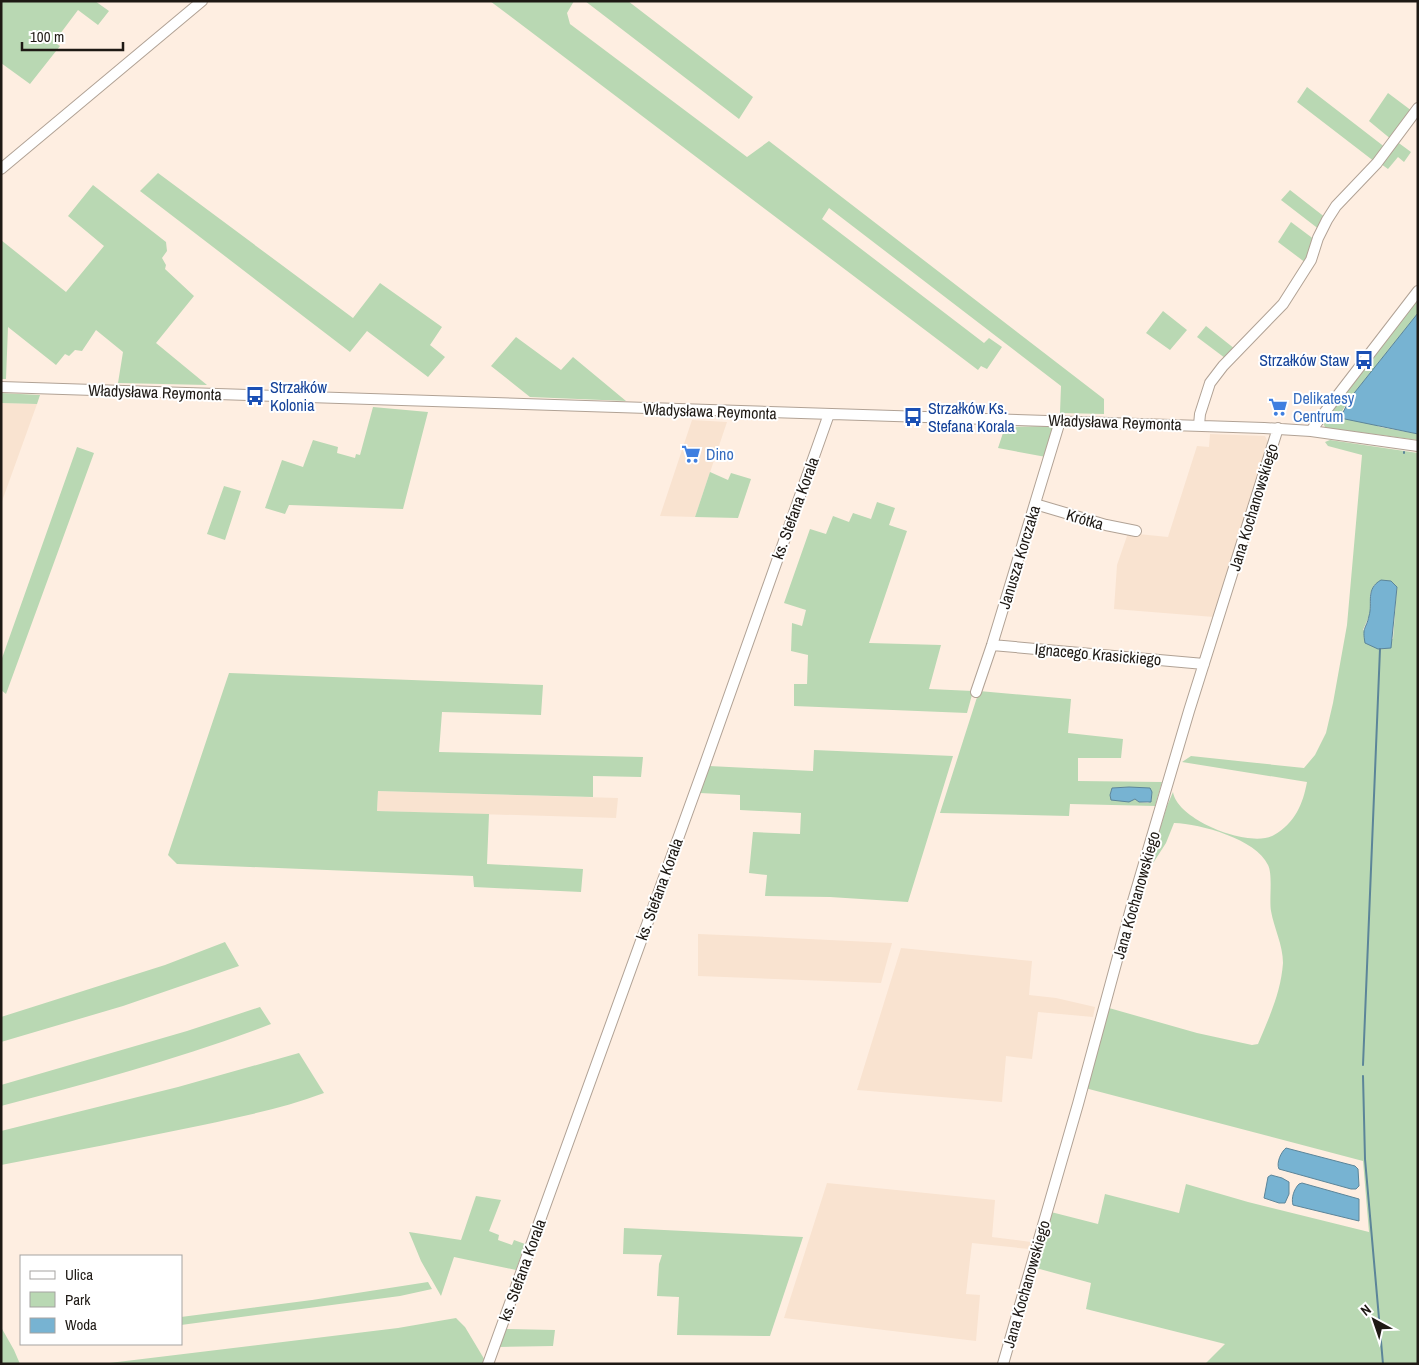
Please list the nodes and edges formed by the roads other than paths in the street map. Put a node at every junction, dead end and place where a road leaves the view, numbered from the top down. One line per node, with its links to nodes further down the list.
1 (202, 1): 3 (street)
2 (1418, 108): 8 (street)
3 (1, 169)
4 (1418, 291): 10 (street)
5 (1, 387): 6 (street, Władysława Reymonta)
6 (829, 414): 7 (street, Władysława Reymonta); 17 (street, ks. Stefana Korala)
7 (1060, 421): 8 (street, Władysława Reymonta); 12 (street, Janusza Korczaka)
8 (1199, 425): 9 (street, Władysława Reymonta)
9 (1278, 428): 10 (street, Władysława Reymonta); 15 (street, Jana Kochanowskiego)
10 (1311, 431): 11 (street, Władysława Reymonta)
11 (1418, 446)
12 (1035, 504): 13 (street, Krótka); 14 (street, Janusza Korczaka)
13 (1136, 531)
14 (992, 645): 15 (street, Ignacego Krasickiego); 16 (street, Janusza Korczaka)
15 (1204, 664): 18 (street, Jana Kochanowskiego)
16 (976, 692)
17 (488, 1364)
18 (1003, 1364)

